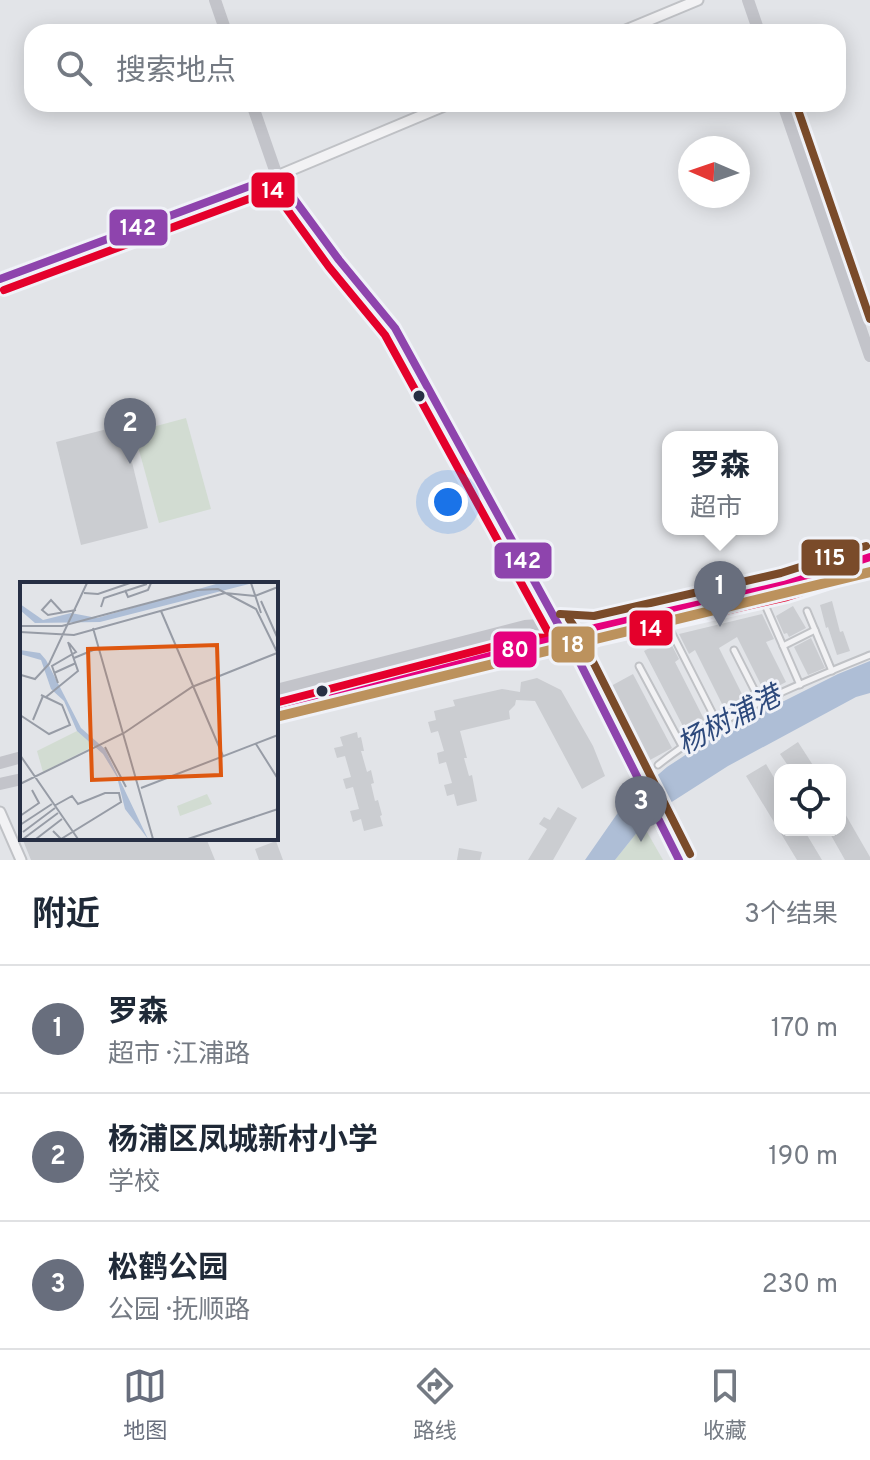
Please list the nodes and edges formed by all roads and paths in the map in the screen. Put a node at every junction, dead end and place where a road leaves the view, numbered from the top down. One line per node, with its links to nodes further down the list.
1 (215, 0): 4 (street)
2 (698, 0): 5 (street)
3 (748, 0): 6 (street)
4 (223, 24)
5 (640, 24)
6 (756, 24)
7 (255, 112): 10 (street)
8 (430, 112): 10 (street)
9 (786, 112): 12 (street)
10 (277, 176): 11 (street); 18 (street)
11 (0, 279)
12 (870, 356)
13 (870, 557): 14 (street)
14 (759, 591): 16 (street); 19 (lane)
15 (807, 611): 17 (lane)
16 (662, 613): 18 (street); 28 (lane)
17 (815, 630): 19 (lane); 23 (lane)
18 (563, 631): 25 (street); 27 (street); 37 (street)
19 (783, 646): 24 (lane)
20 (734, 650): 26 (lane)
21 (870, 655): 23 (lane)
22 (639, 666): 29 (lane)
23 (832, 671): 24 (lane)
24 (800, 685): 26 (lane)
25 (278, 689)
26 (761, 703): 28 (lane)
27 (278, 712)
28 (718, 724): 29 (lane)
29 (682, 746): 32 (lane)
30 (20, 758): 31 (street)
31 (0, 763)
32 (658, 765)
33 (20, 779): 34 (street)
34 (0, 784)
35 (0, 812): 36 (street)
36 (21, 860)
37 (679, 860)

